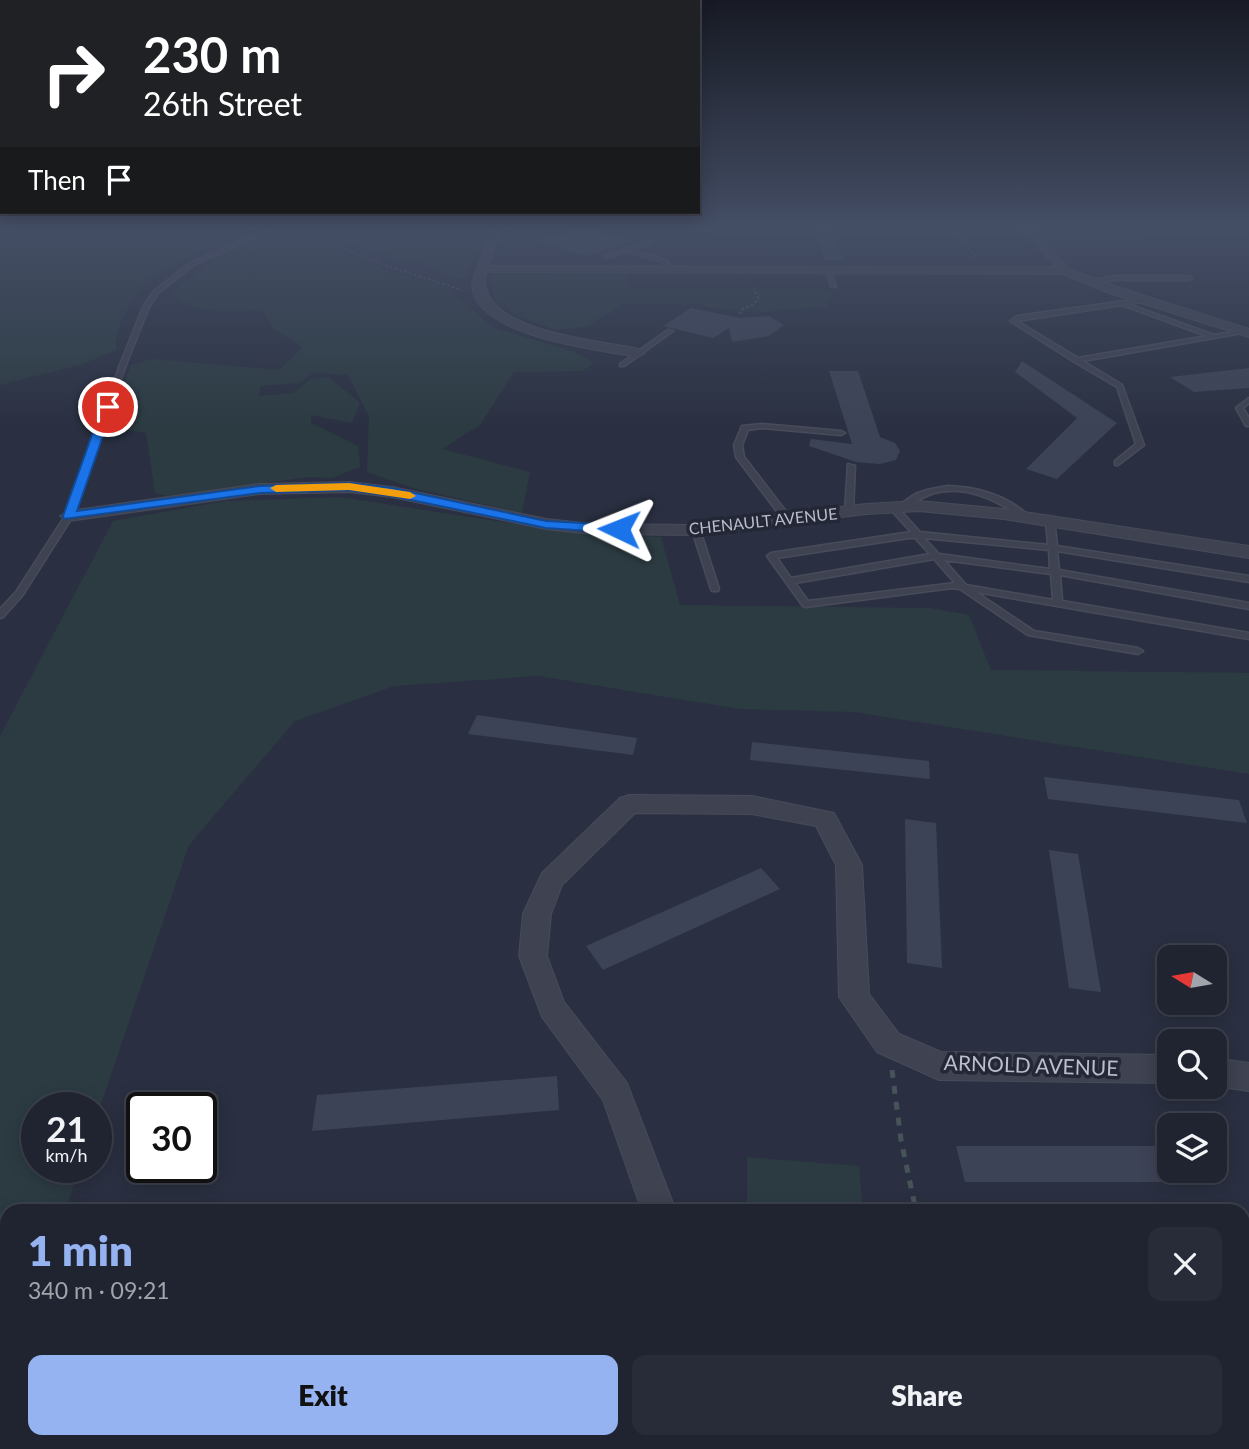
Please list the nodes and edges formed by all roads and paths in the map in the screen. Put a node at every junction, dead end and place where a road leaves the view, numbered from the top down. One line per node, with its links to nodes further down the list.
1 (154, 295): 21 (lane)
2 (479, 295): 11 (street)
3 (757, 295): 7 (path)
4 (1131, 295): 5 (street)
5 (1146, 300): 6 (lane); 9 (street)
6 (1120, 304): 10 (lane); 12 (lane)
7 (740, 314)
8 (670, 331): 11 (lane)
9 (1247, 332): 10 (lane)
10 (1214, 337): 12 (lane)
11 (638, 353): 13 (lane)
12 (1075, 360): 17 (lane)
13 (622, 365)
14 (1249, 400): 15 (lane)
15 (1249, 424)
16 (841, 433): 22 (lane)
17 (1118, 463)
18 (851, 466): 20 (lane)
19 (897, 508): 20 (street, CHENAULT AVENUE); 23 (street, CHENAULT AVENUE); 25 (lane)
20 (849, 511): 22 (street, CHENAULT AVENUE)
21 (69, 516): 24 (street, CHENAULT AVENUE); 36 (lane)
22 (788, 520): 24 (street, CHENAULT AVENUE)
23 (1050, 520): 26 (lane); 27 (street, CHENAULT AVENUE)
24 (696, 530): 33 (lane)
25 (918, 535): 26 (lane); 28 (lane); 31 (lane)
26 (1053, 548): 29 (lane); 30 (lane)
27 (1249, 552)
28 (936, 556): 29 (lane); 31 (lane); 32 (lane)
29 (1055, 572): 34 (lane); 35 (lane)
30 (1249, 579)
31 (789, 581): 32 (lane)
32 (963, 587): 34 (lane); 38 (lane)
33 (715, 589)
34 (1058, 604): 37 (lane)
35 (1249, 606)
36 (0, 615)
37 (1249, 636)
38 (1138, 651)
39 (888, 1043): 40 (street, ARNOLD AVENUE); 43 (street, ARNOLD AVENUE); 44 (path)
40 (1157, 1069)
41 (1227, 1074): 42 (street)
42 (1249, 1077)
43 (656, 1204)
44 (915, 1204)

